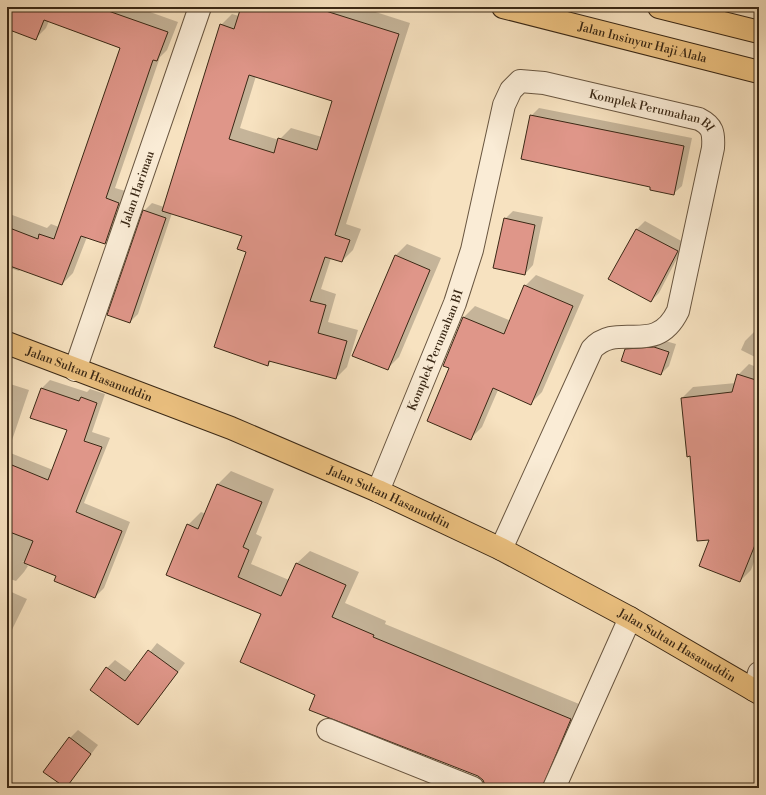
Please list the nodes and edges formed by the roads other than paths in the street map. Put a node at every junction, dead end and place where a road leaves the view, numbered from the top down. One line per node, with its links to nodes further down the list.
1 (200, 7): 7 (street, Jalan Harimau)
2 (502, 7): 5 (main road, Jalan Insinyur Haji Alala)
3 (662, 7): 4 (main road)
4 (759, 32)
5 (759, 72)
6 (7, 343): 7 (main road, Jalan Sultan Hasanuddin)
7 (75, 370): 8 (main road, Jalan Sultan Hasanuddin)
8 (378, 491): 9 (main road, Jalan Sultan Hasanuddin); 9 (street, Komplek Perumahan BI)
9 (501, 549): 10 (main road, Jalan Sultan Hasanuddin)
10 (630, 618): 11 (main road, Jalan Sultan Hasanuddin); 14 (street)
11 (757, 685)
12 (328, 730): 13 (street)
13 (473, 788)
14 (554, 788)

